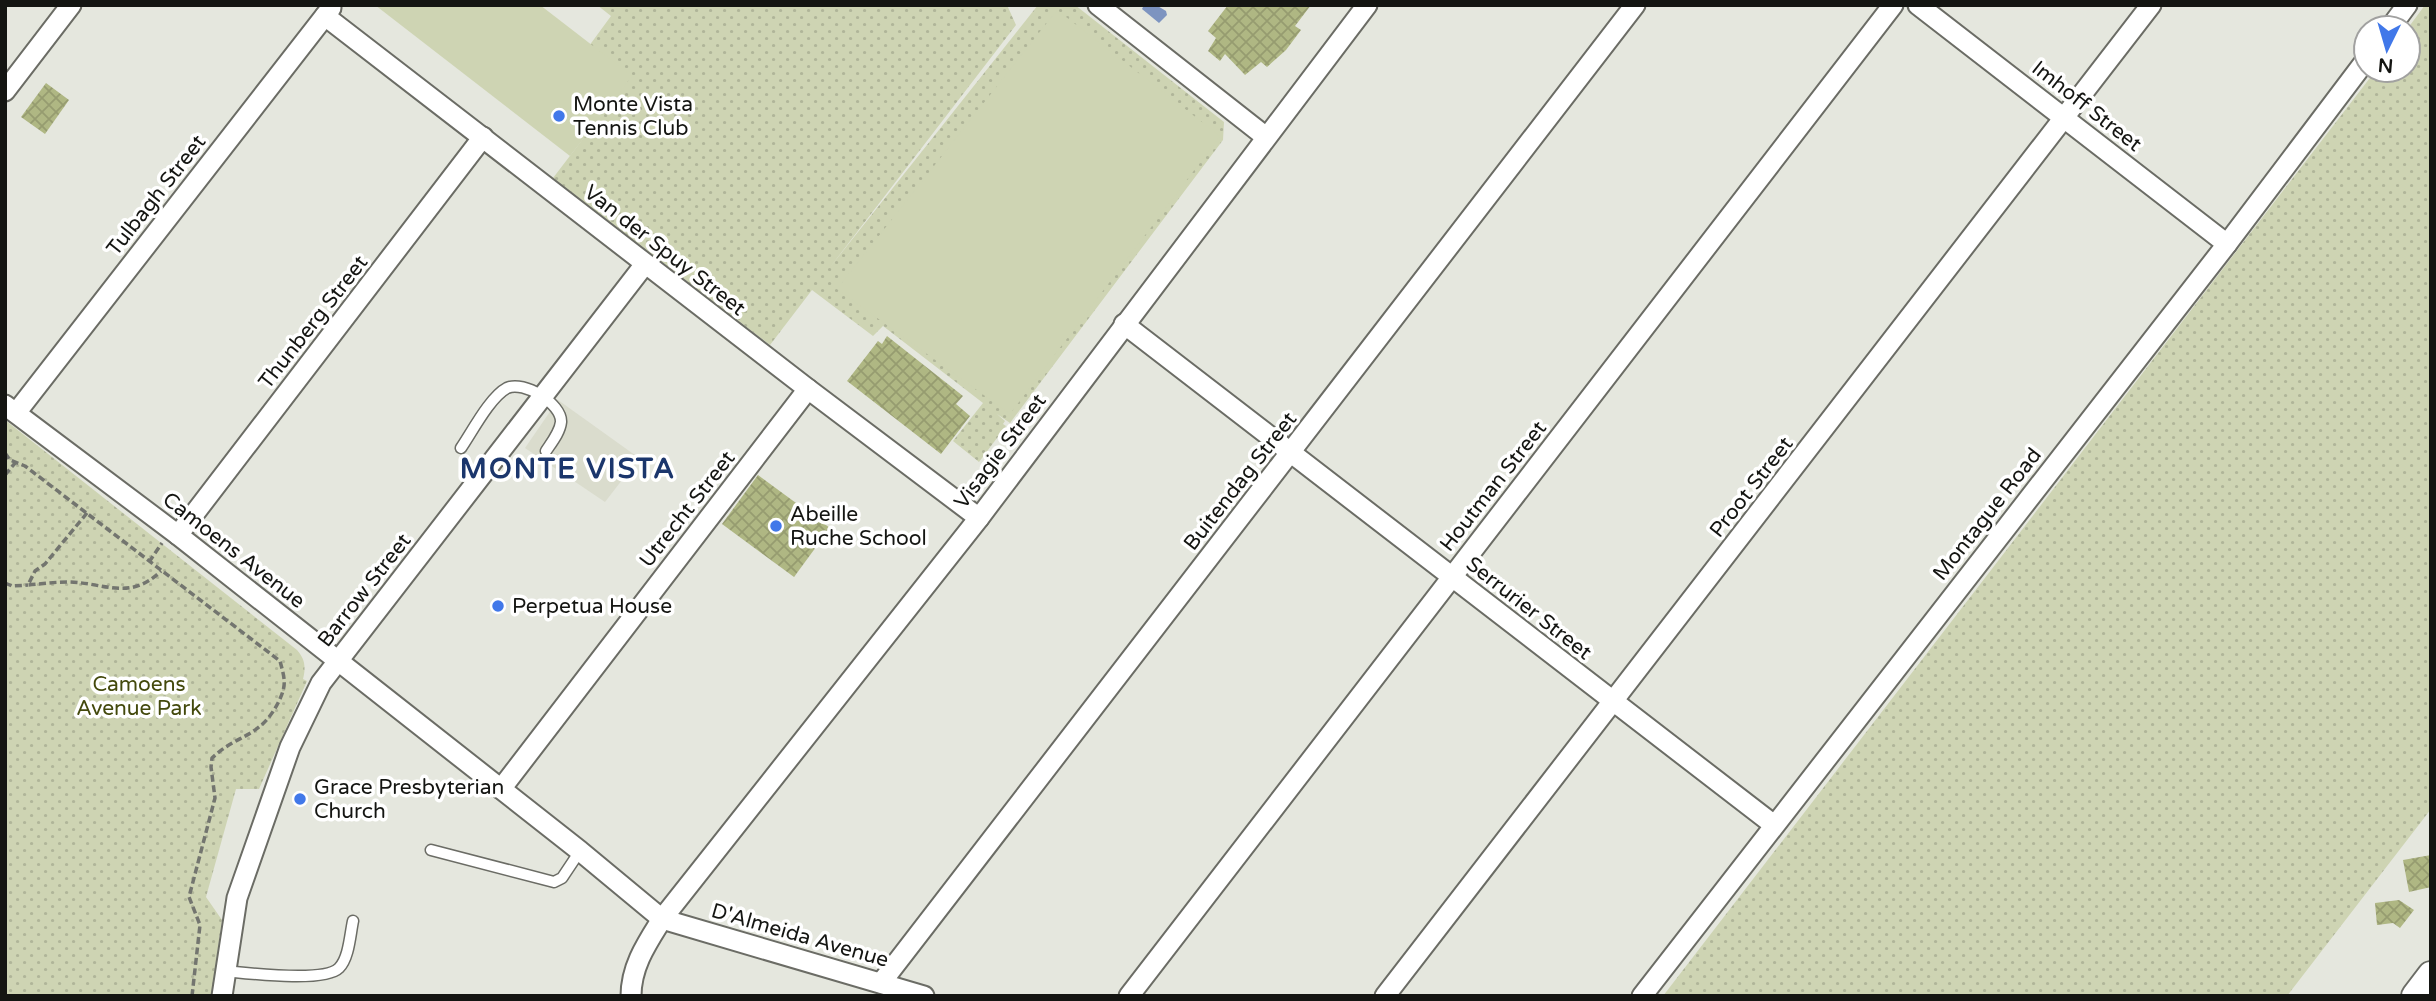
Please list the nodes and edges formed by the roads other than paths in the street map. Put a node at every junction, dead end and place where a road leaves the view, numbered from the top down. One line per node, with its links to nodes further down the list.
1 (71, 5): 10 (street)
2 (1367, 5): 13 (street, Visagie Street)
3 (1635, 5): 22 (street, Buitendag Street)
4 (1894, 5): 25 (street, Houtman Street)
5 (1918, 5): 11 (street, Imhoff Street)
6 (2151, 5): 11 (street, Proot Street)
7 (1101, 6): 13 (street)
8 (329, 10): 12 (street, Van der Spuy Street); 19 (street, Tulbagh Street)
9 (2352, 79): 14 (street, Montague Road)
10 (5, 91)
11 (2066, 118): 14 (street, Imhoff Street); 27 (street, Proot Street)
12 (483, 137): 15 (street, Van der Spuy Street); 24 (street, Thunberg Street)
13 (1265, 137): 16 (street, Visagie Street)
14 (2227, 244): 29 (street, Montague Road)
15 (645, 264): 17 (street, Van der Spuy Street); 18 (street, Barrow Street)
16 (1124, 324): 22 (street, Serrurier Street); 23 (street, Visagie Street)
17 (808, 390): 23 (street, Van der Spuy Street); 28 (street, Utrecht Street)
18 (543, 398): 20 (lane); 21 (lane); 26 (street, Barrow Street)
19 (10, 409): 24 (street, Camoens Avenue)
20 (461, 449)
21 (546, 450)
22 (1291, 452): 25 (street, Serrurier Street); 36 (street, Buitendag Street)
23 (979, 518): 32 (street, Visagie Street)
24 (178, 535): 26 (street, Camoens Avenue)
25 (1452, 577): 27 (street, Serrurier Street); 40 (street, Houtman Street)
26 (339, 661): 28 (street, Camoens Avenue); 34 (street, Barrow Street)
27 (1613, 701): 29 (street, Serrurier Street); 41 (street, Proot Street)
28 (500, 789): 31 (street, Camoens Avenue)
29 (1774, 825): 42 (street, Montague Road)
30 (431, 850): 31 (lane)
31 (580, 851): 32 (street, Camoens Avenue)
32 (663, 919): 36 (street, D'Almeida Avenue); 38 (street, Visagie Street)
33 (353, 921): 34 (lane)
34 (225, 971): 37 (street, Barrow Street)
35 (2431, 975): 43 (street)
36 (881, 983): 39 (street, D'Almeida Avenue)
37 (222, 996)
38 (631, 996)
39 (924, 996)
40 (1129, 996)
41 (1385, 996)
42 (1642, 996)
43 (2415, 996)

